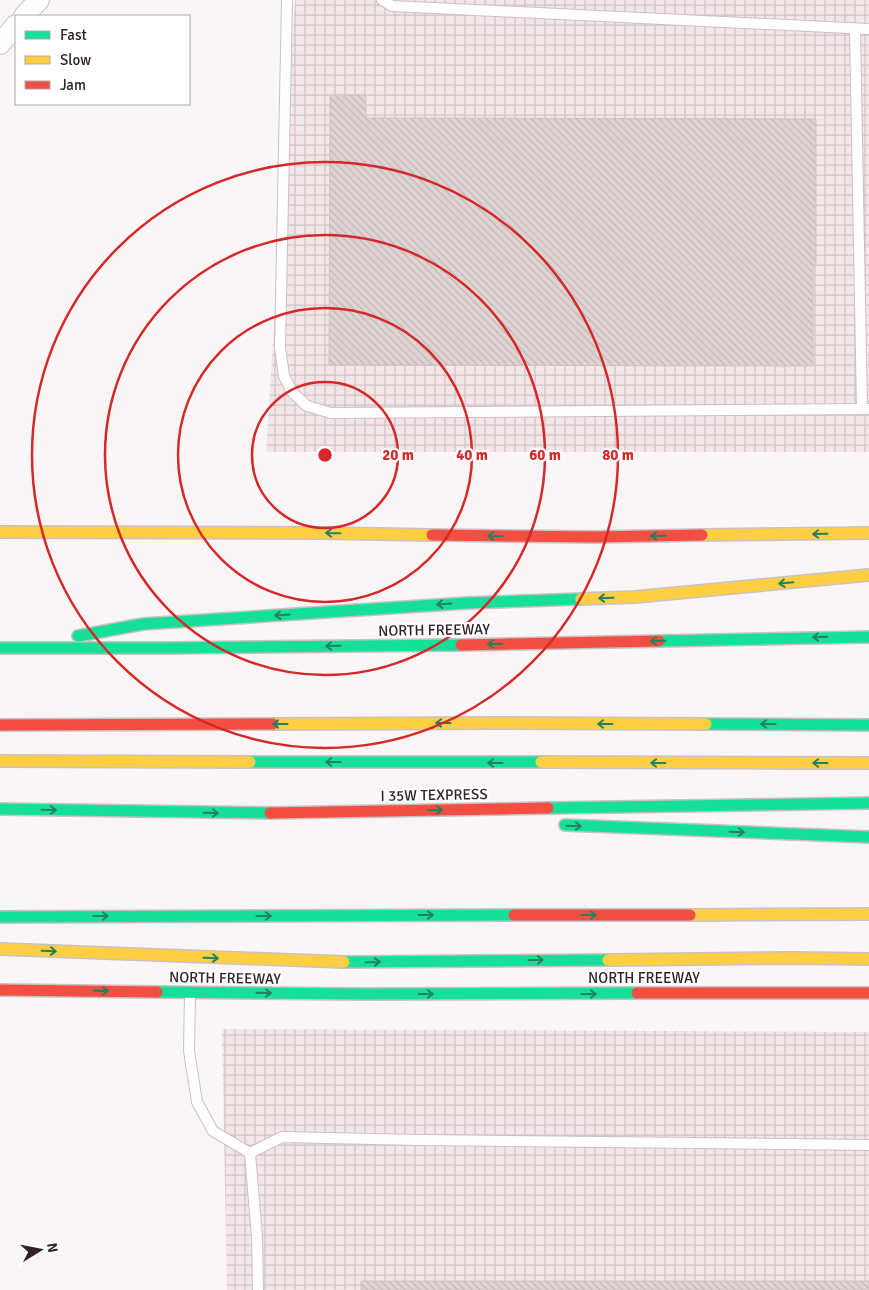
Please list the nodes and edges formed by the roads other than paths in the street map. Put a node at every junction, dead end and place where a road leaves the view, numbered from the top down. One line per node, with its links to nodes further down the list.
1 (39, 0): 4 (street)
2 (287, 0): 9 (lane)
3 (382, 0): 6 (lane)
4 (25, 15)
5 (15, 27): 8 (street)
6 (855, 29): 7 (lane); 9 (lane)
7 (869, 29)
8 (0, 44)
9 (865, 409)
10 (0, 532): 11 (main road, one-way to 10)
11 (869, 533)
12 (869, 575): 15 (main road, one-way to 15)
13 (869, 636): 15 (main road, NORTH FREEWAY, one-way to 15)
14 (0, 648): 15 (main road, NORTH FREEWAY)
15 (18, 648)
16 (0, 725): 17 (main road, one-way to 16)
17 (869, 725)
18 (0, 761): 19 (main road, I 35W TEXPRESS, one-way to 18)
19 (869, 763)
20 (869, 803): 22 (main road, I 35W TEXPRESS, one-way to 20)
21 (0, 809): 22 (main road, I 35W TEXPRESS, one-way to 22)
22 (246, 813): 23 (main road)
23 (454, 821)
24 (552, 825): 25 (main road, one-way to 25)
25 (869, 837)
26 (869, 914): 27 (main road, one-way to 26)
27 (0, 916)
28 (0, 949): 29 (main road, one-way to 29)
29 (869, 959)
30 (0, 990): 31 (main road, NORTH FREEWAY, one-way to 31)
31 (190, 992): 32 (main road, NORTH FREEWAY, one-way to 32); 34 (lane)
32 (869, 992)
33 (869, 1144): 34 (lane)
34 (250, 1153): 35 (lane)
35 (258, 1290)

